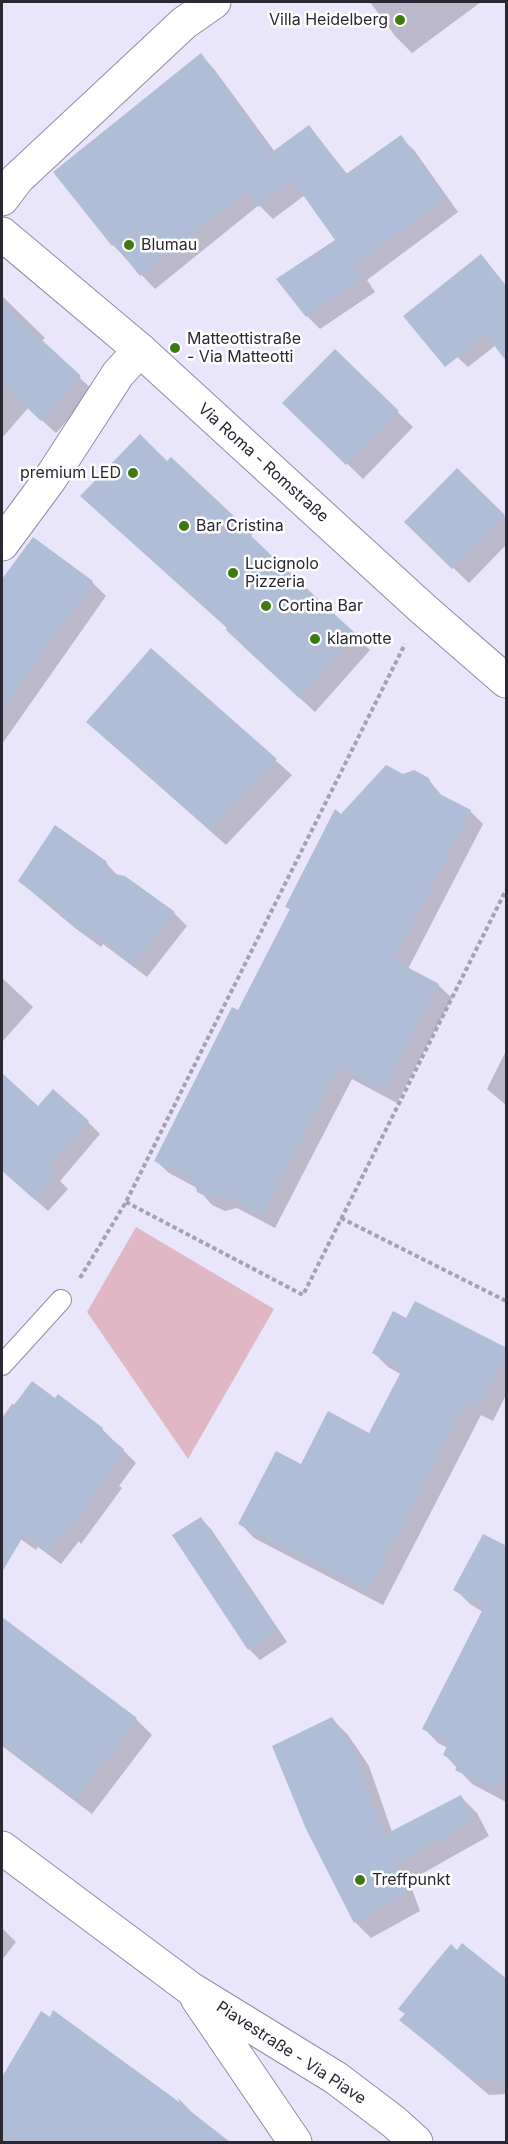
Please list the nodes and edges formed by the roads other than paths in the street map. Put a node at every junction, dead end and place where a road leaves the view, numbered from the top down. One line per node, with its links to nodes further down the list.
1 (214, 2): 2 (street)
2 (2, 199)
3 (9, 241): 4 (street, Via Roma - Romstraße)
4 (140, 350): 5 (street); 6 (street, Via Roma - Romstraße)
5 (2, 544)
6 (507, 681)
7 (61, 1300): 8 (lane)
8 (2, 1365)
9 (2, 1848): 10 (street, Piavestraße - Via Piave)
10 (191, 1989): 11 (street, Piavestraße - Via Piave); 12 (street, Piavestraße - Via Piave)
11 (295, 2142)
12 (416, 2142)

